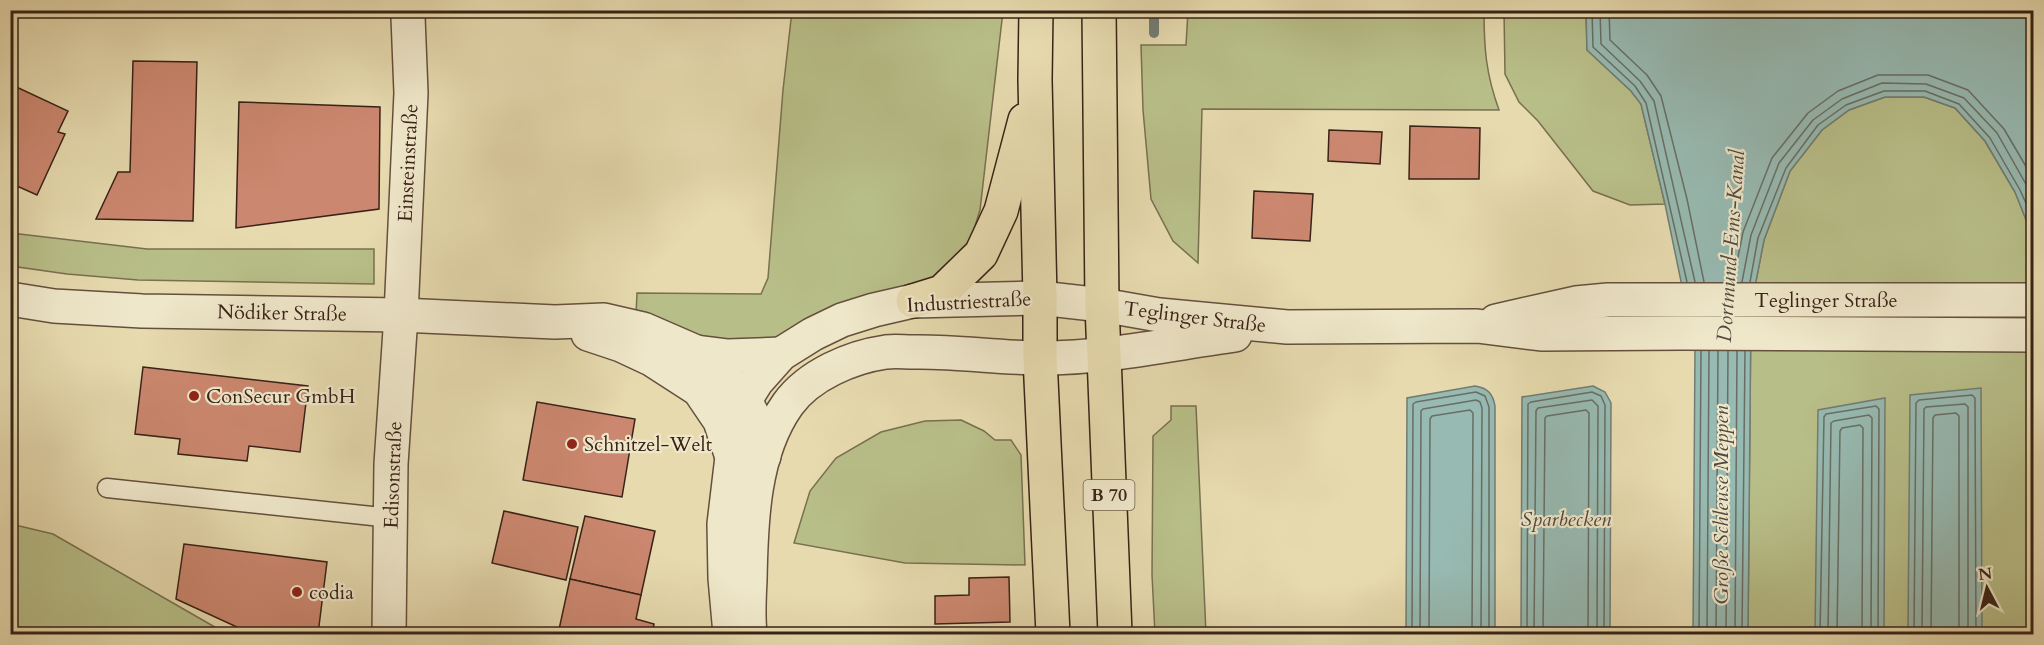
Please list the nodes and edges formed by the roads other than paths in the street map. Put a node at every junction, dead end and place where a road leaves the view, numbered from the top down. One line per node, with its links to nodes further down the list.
1 (410, 10): 10 (street, Einsteinstraße)
2 (1036, 10): 4 (main road)
3 (1098, 10): 9 (main road, B 70)
4 (1035, 80): 6 (main road); 8 (main road)
5 (10, 298): 10 (street, Nödiker Straße)
6 (1040, 298): 8 (street, Industriestraße); 9 (street, Industriestraße); 18 (main road)
7 (2029, 300): 12 (street, Teglinger Straße)
8 (913, 302): 16 (street, Industriestraße)
9 (1102, 305): 13 (street, Teglinger Straße); 17 (main road, B 70)
10 (401, 315): 11 (street, Nödiker Straße); 25 (street, Edisonstraße)
11 (555, 322): 15 (street, Nödiker Straße); 20 (street, Nödiker Straße)
12 (1477, 326): 13 (street, Teglinger Straße); 14 (street, Teglinger Straße)
13 (1287, 327): 17 (street, Teglinger Straße)
14 (2034, 335)
15 (696, 352): 16 (street, Nödiker Straße); 21 (street, Nödiker Straße)
16 (781, 354): 21 (street, Industriestraße)
17 (1104, 355): 18 (street); 30 (main road, B 70)
18 (1040, 358): 19 (street); 29 (main road)
19 (810, 382): 21 (street); 22 (street)
20 (699, 390): 21 (street); 23 (street, Nödiker Straße)
21 (745, 400): 22 (street, Nödiker Straße); 23 (street, Industriestraße)
22 (764, 456): 28 (street)
23 (732, 457): 27 (street, Industriestraße)
24 (107, 488): 25 (lane)
25 (391, 518): 26 (street, Edisonstraße)
26 (389, 634)
27 (730, 634)
28 (750, 634)
29 (1053, 634)
30 (1115, 634)

